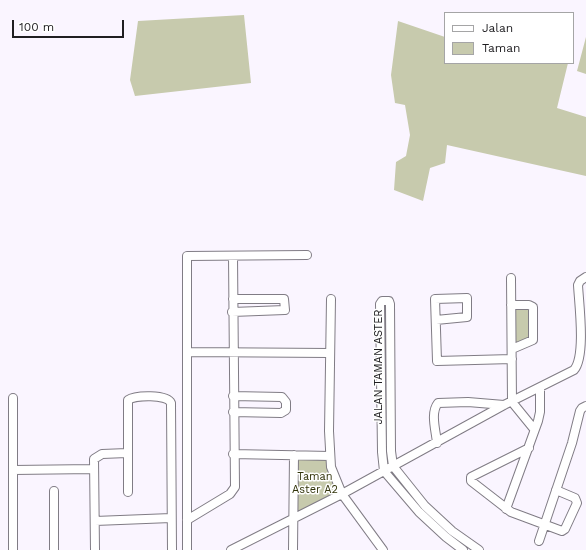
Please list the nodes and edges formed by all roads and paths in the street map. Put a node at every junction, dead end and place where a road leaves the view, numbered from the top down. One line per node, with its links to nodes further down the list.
1 (307, 255): 2 (street)
2 (233, 256): 5 (street); 11 (street)
3 (586, 277): 15 (street)
4 (511, 278): 7 (street)
5 (232, 299): 8 (street); 8 (street)
6 (331, 299): 13 (street)
7 (511, 305): 10 (street); 10 (street)
8 (232, 312): 12 (street)
9 (436, 320): 9 (street); 14 (street)
10 (512, 349): 14 (street)
11 (187, 352): 12 (street); 40 (street)
12 (233, 353): 13 (street); 16 (street)
13 (330, 353): 27 (street)
14 (512, 359): 18 (street)
15 (540, 389): 18 (street); 21 (street)
16 (233, 396): 20 (street); 20 (street)
17 (13, 398): 30 (street)
18 (508, 404): 21 (street); 22 (street); 22 (street)
19 (586, 406): 32 (street)
20 (233, 412): 25 (street)
21 (534, 429): 23 (street)
22 (437, 443): 28 (street)
23 (529, 448): 36 (street); 36 (street)
24 (127, 452): 29 (street); 34 (street); 37 (street)
25 (233, 454): 26 (street); 40 (street)
26 (294, 455): 27 (street); 38 (street)
27 (330, 456): 35 (street)
28 (393, 466): 31 (street); 31 (street, JALAN TAMAN ASTER); 53 (street)
29 (94, 469): 30 (street); 39 (street)
30 (13, 470): 45 (street)
31 (384, 471): 35 (street); 52 (street)
32 (556, 490): 41 (street); 41 (street)
33 (54, 491): 46 (street)
34 (128, 492)
35 (342, 494): 38 (street); 44 (street)
36 (506, 509): 41 (street)
37 (171, 518): 39 (street); 48 (street)
38 (293, 519): 43 (street); 51 (street)
39 (95, 520): 47 (street)
40 (187, 520): 49 (street)
41 (544, 523): 42 (street)
42 (539, 541)
43 (242, 547): 50 (street)
44 (381, 549)
45 (13, 550)
46 (54, 550)
47 (95, 550)
48 (172, 550)
49 (187, 550)
50 (231, 550)
51 (293, 550)
52 (463, 550)
53 (479, 550)

